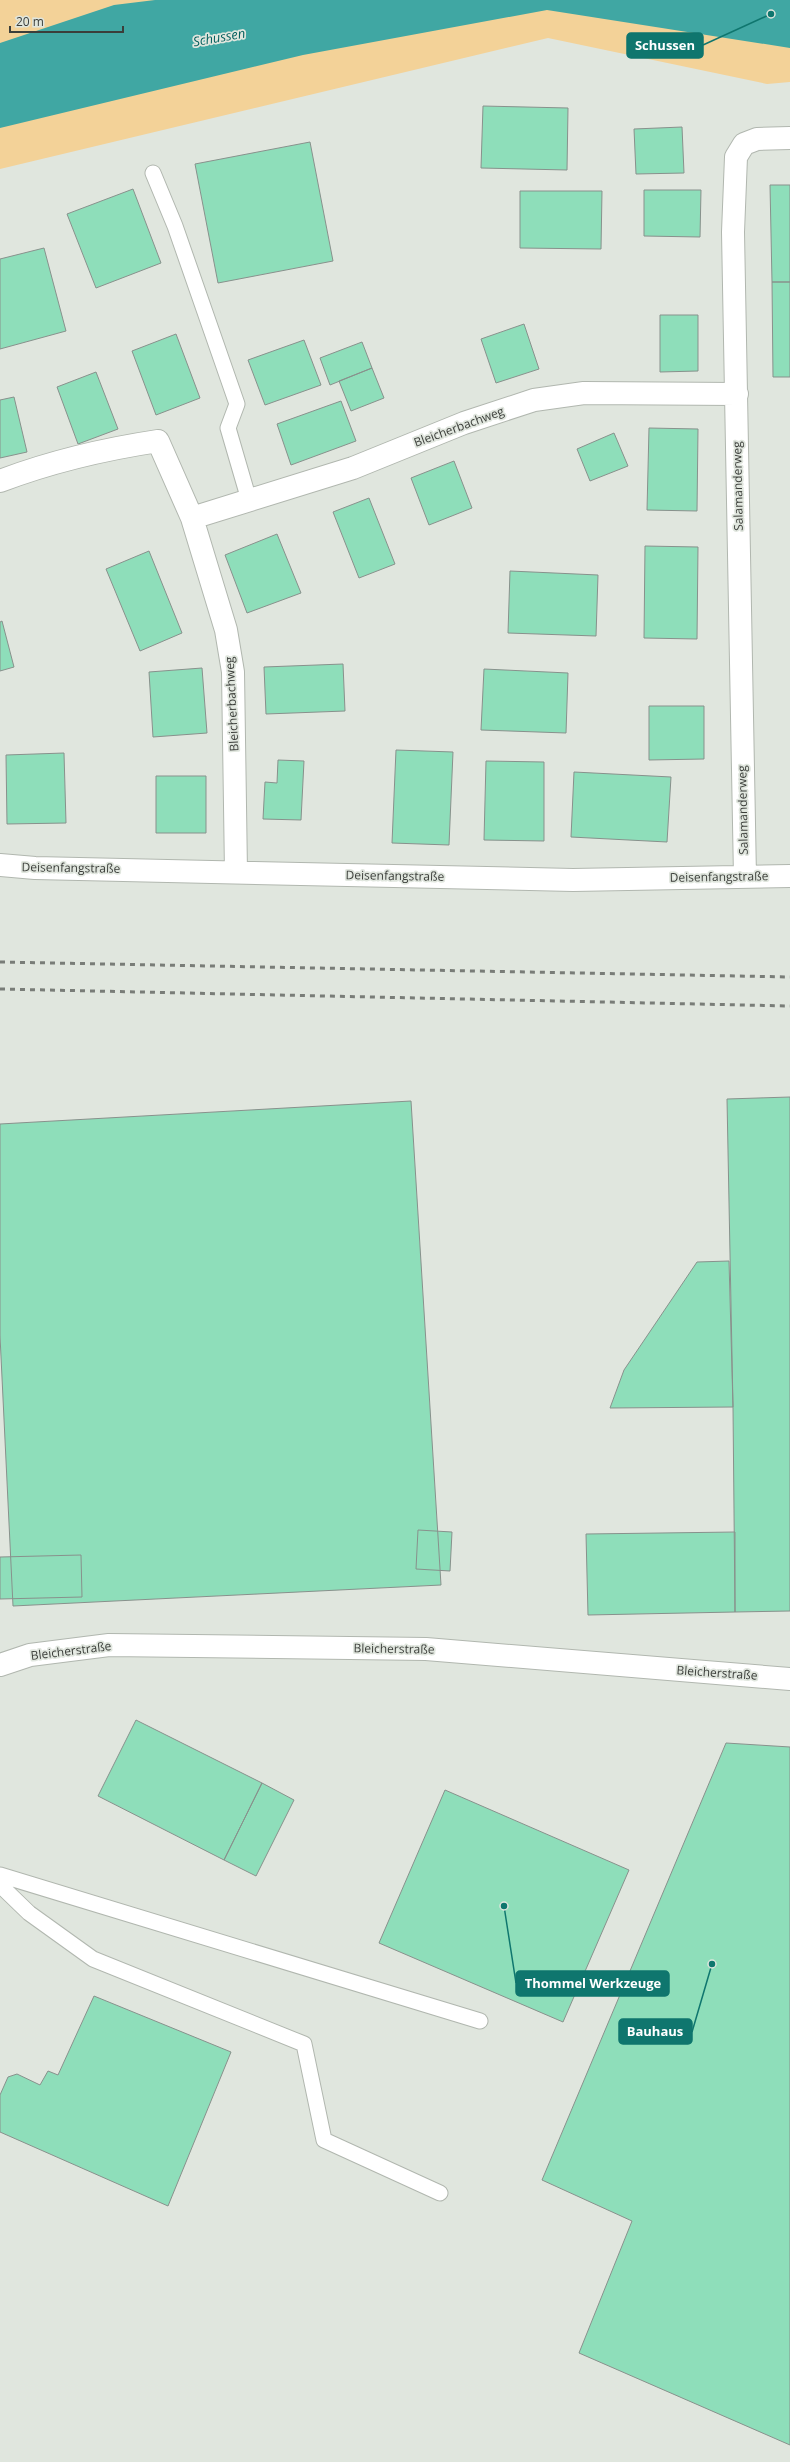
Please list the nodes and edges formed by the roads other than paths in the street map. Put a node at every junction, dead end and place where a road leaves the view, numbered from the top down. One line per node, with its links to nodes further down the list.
1 (790, 138): 3 (street, Salamanderweg)
2 (153, 172): 5 (lane)
3 (737, 394): 5 (street, Bleicherbachweg); 10 (street, Salamanderweg)
4 (0, 481): 6 (street, Bleicherbachweg)
5 (249, 500): 6 (street, Bleicherbachweg)
6 (192, 518): 8 (street, Bleicherbachweg)
7 (0, 865): 8 (street, Deisenfangstraße)
8 (236, 872): 10 (street, Deisenfangstraße)
9 (790, 876): 10 (street, Deisenfangstraße)
10 (744, 877)
11 (0, 1665): 12 (street, Bleicherstraße)
12 (790, 1679)
13 (0, 1875): 15 (lane)
14 (0, 1886): 16 (lane)
15 (480, 2021)
16 (440, 2193)

